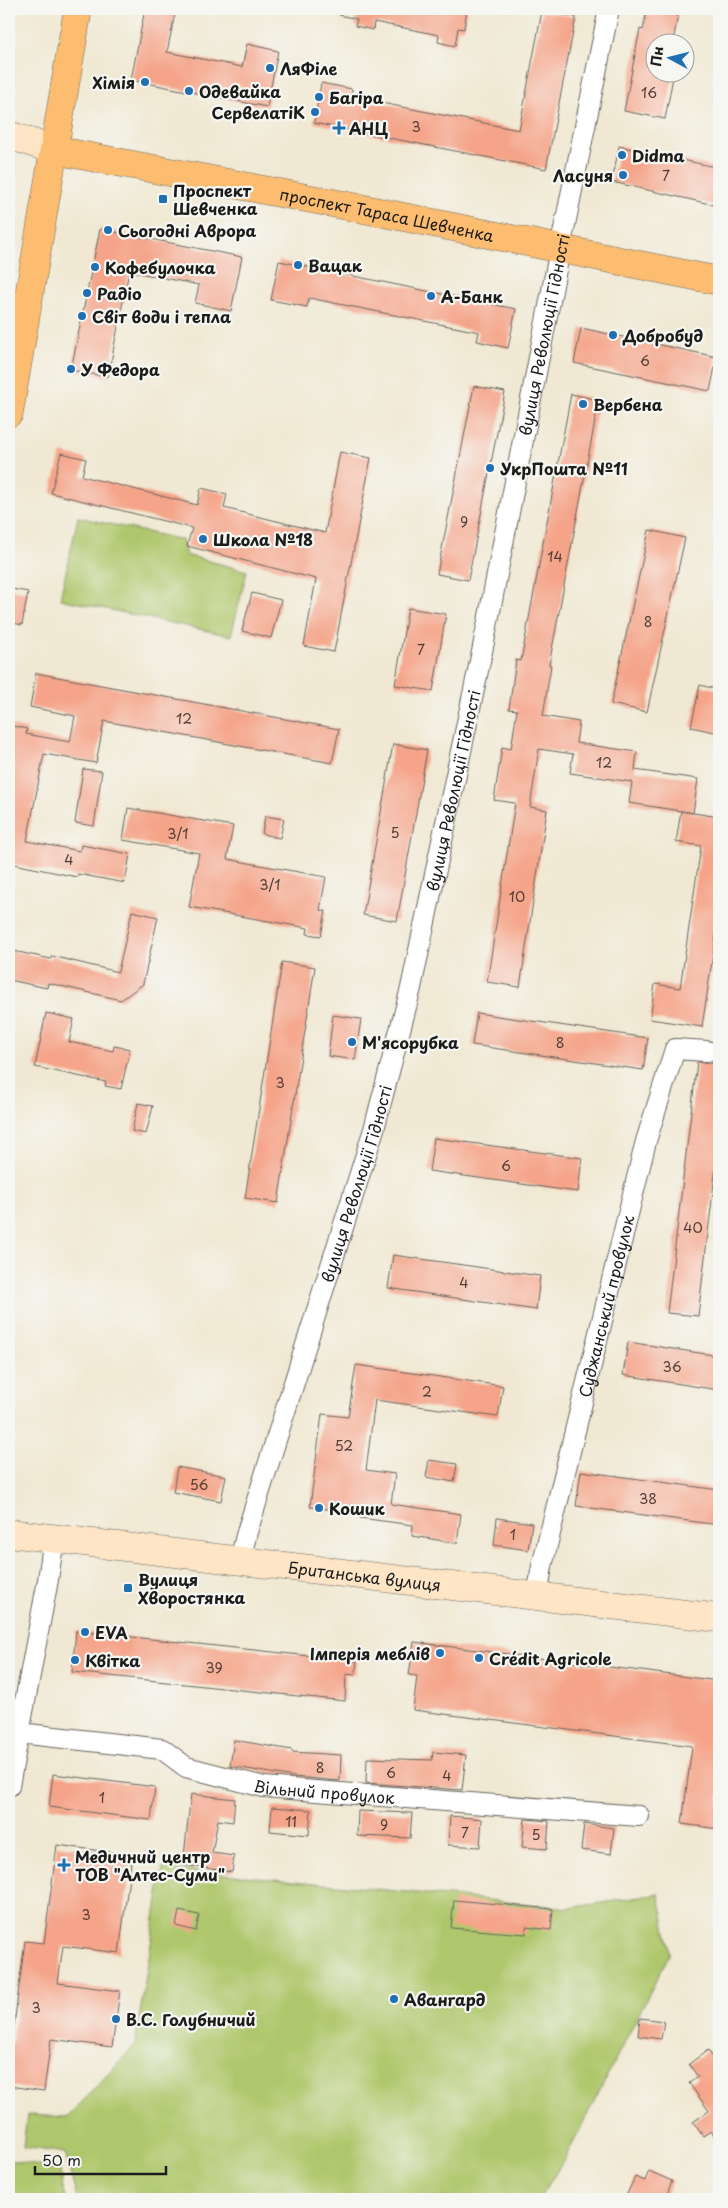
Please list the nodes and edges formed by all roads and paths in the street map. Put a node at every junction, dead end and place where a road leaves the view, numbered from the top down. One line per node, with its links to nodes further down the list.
1 (78, 9): 4 (main road)
2 (609, 9): 5 (street, вулиця Революції Гідності)
3 (9, 135): 4 (main road)
4 (54, 150): 5 (main road, проспект Тараса Шевченка); 7 (main road)
5 (560, 249): 6 (main road, проспект Тараса Шевченка); 11 (street, вулиця Революції Гідності)
6 (719, 281)
7 (9, 413)
8 (707, 1051): 12 (street, Суджанський провулок)
9 (9, 1533): 10 (main road, Британська вулиця)
10 (54, 1538): 11 (main road, Британська вулиця); 14 (street)
11 (240, 1560): 12 (main road, Британська вулиця)
12 (537, 1597): 13 (main road, Британська вулиця)
13 (719, 1618)
14 (19, 1733): 15 (street); 16 (street, Вільний провулок)
15 (9, 1786)
16 (639, 1816)

